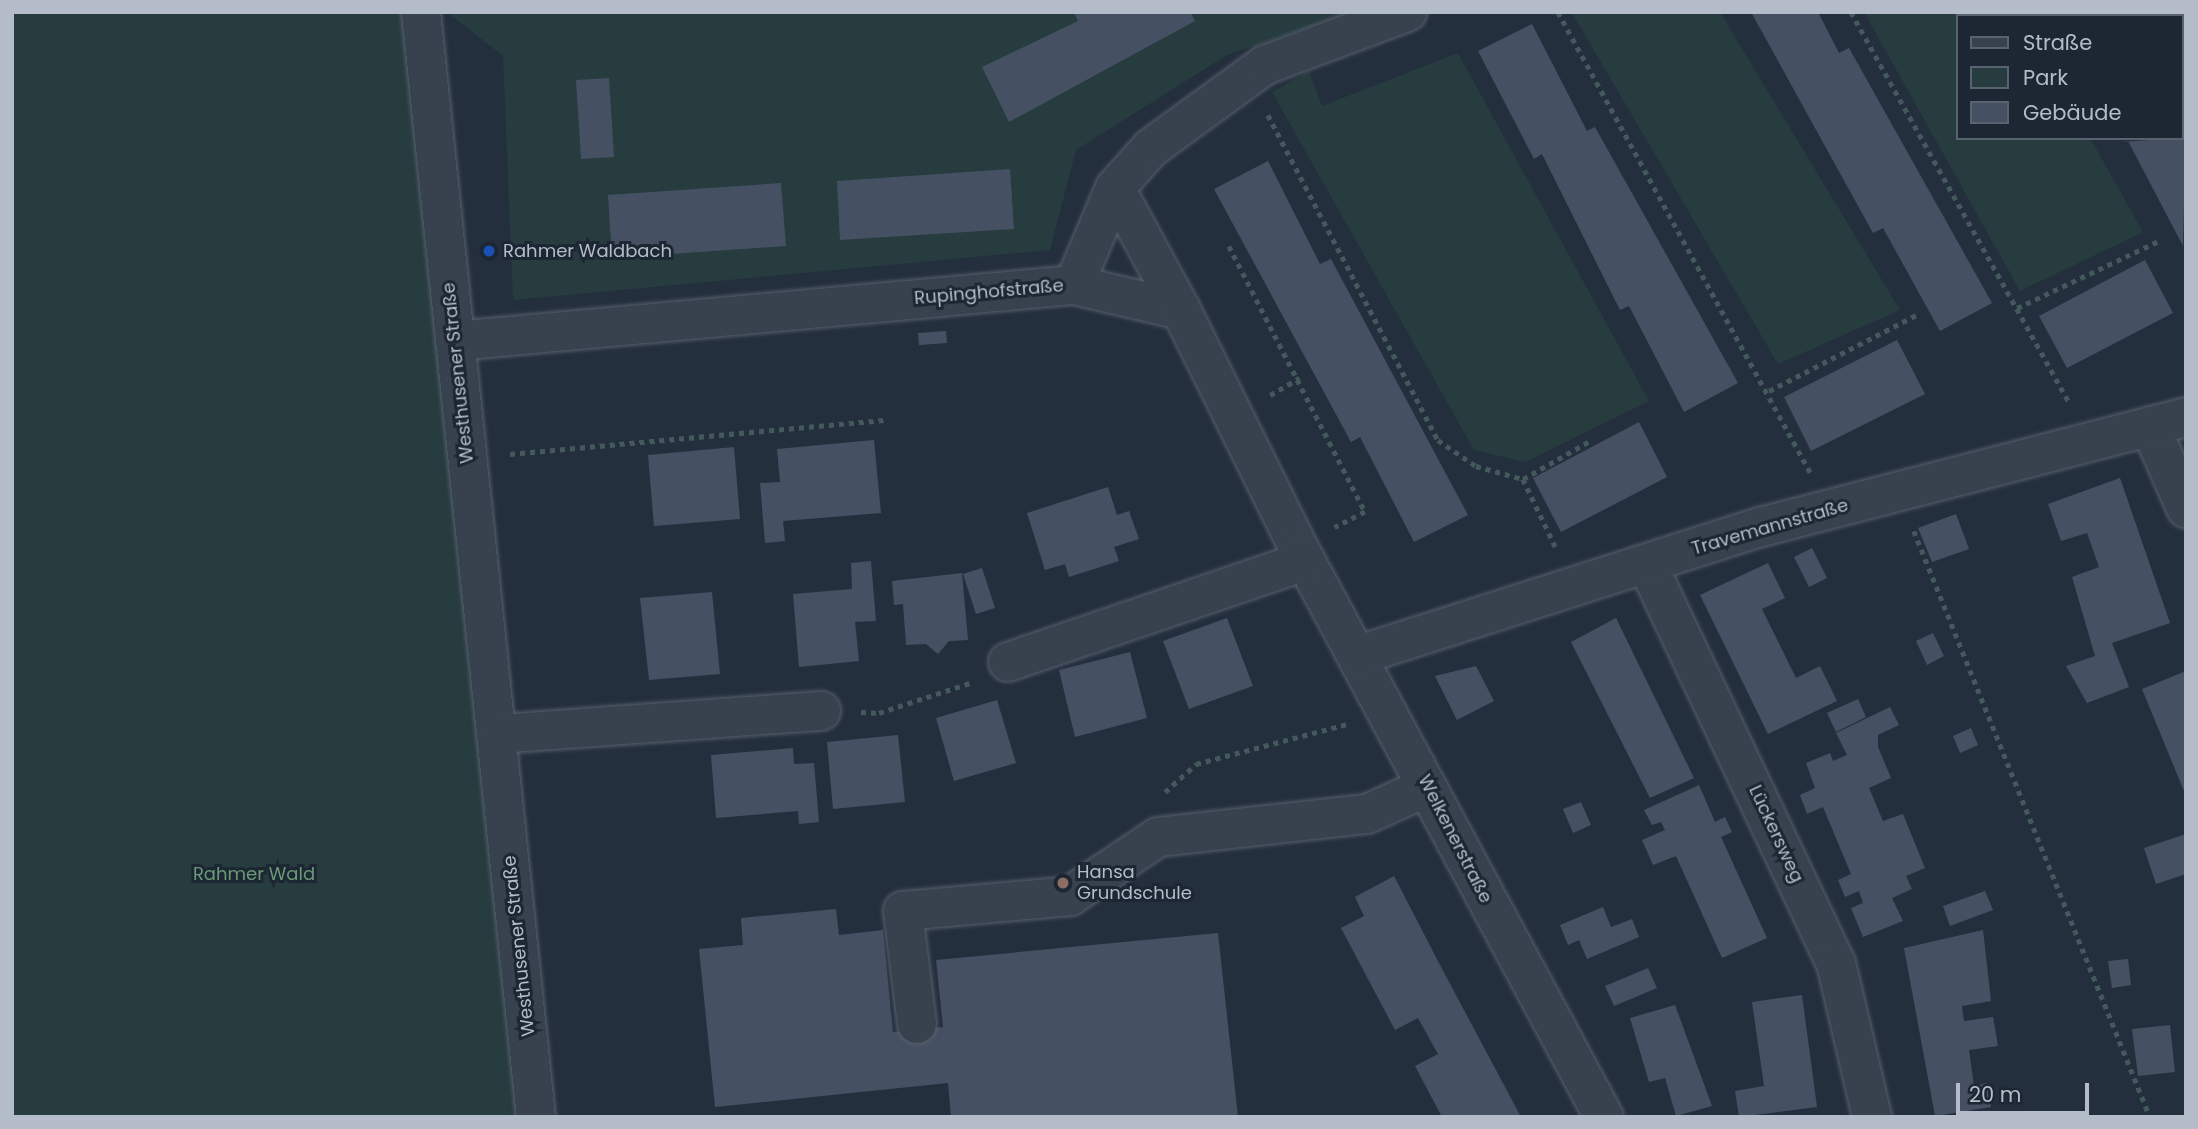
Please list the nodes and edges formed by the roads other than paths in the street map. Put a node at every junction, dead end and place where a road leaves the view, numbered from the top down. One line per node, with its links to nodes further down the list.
1 (421, 12): 6 (street, Westhusener Straße)
2 (1407, 12): 3 (street, Rupinghofstraße)
3 (1115, 188): 4 (street, Rupinghofstraße); 5 (street, Welkenerstraße)
4 (1074, 285): 5 (street); 6 (street, Rupinghofstraße)
5 (1181, 310): 9 (street, Welkenerstraße)
6 (455, 341): 14 (street, Westhusener Straße)
7 (2168, 421): 8 (street); 10 (street, Travemannstraße)
8 (2186, 508)
9 (1301, 553): 11 (street, Welkenerstraße); 12 (street)
10 (1647, 564): 11 (street, Travemannstraße); 19 (street, Lückersweg)
11 (1359, 655): 15 (street, Welkenerstraße)
12 (1008, 662)
13 (821, 710): 14 (street)
14 (498, 734): 17 (street, Westhusener Straße)
15 (1427, 787): 16 (street); 18 (street, Welkenerstraße)
16 (917, 1024)
17 (536, 1117)
18 (1604, 1117)
19 (1872, 1117)

